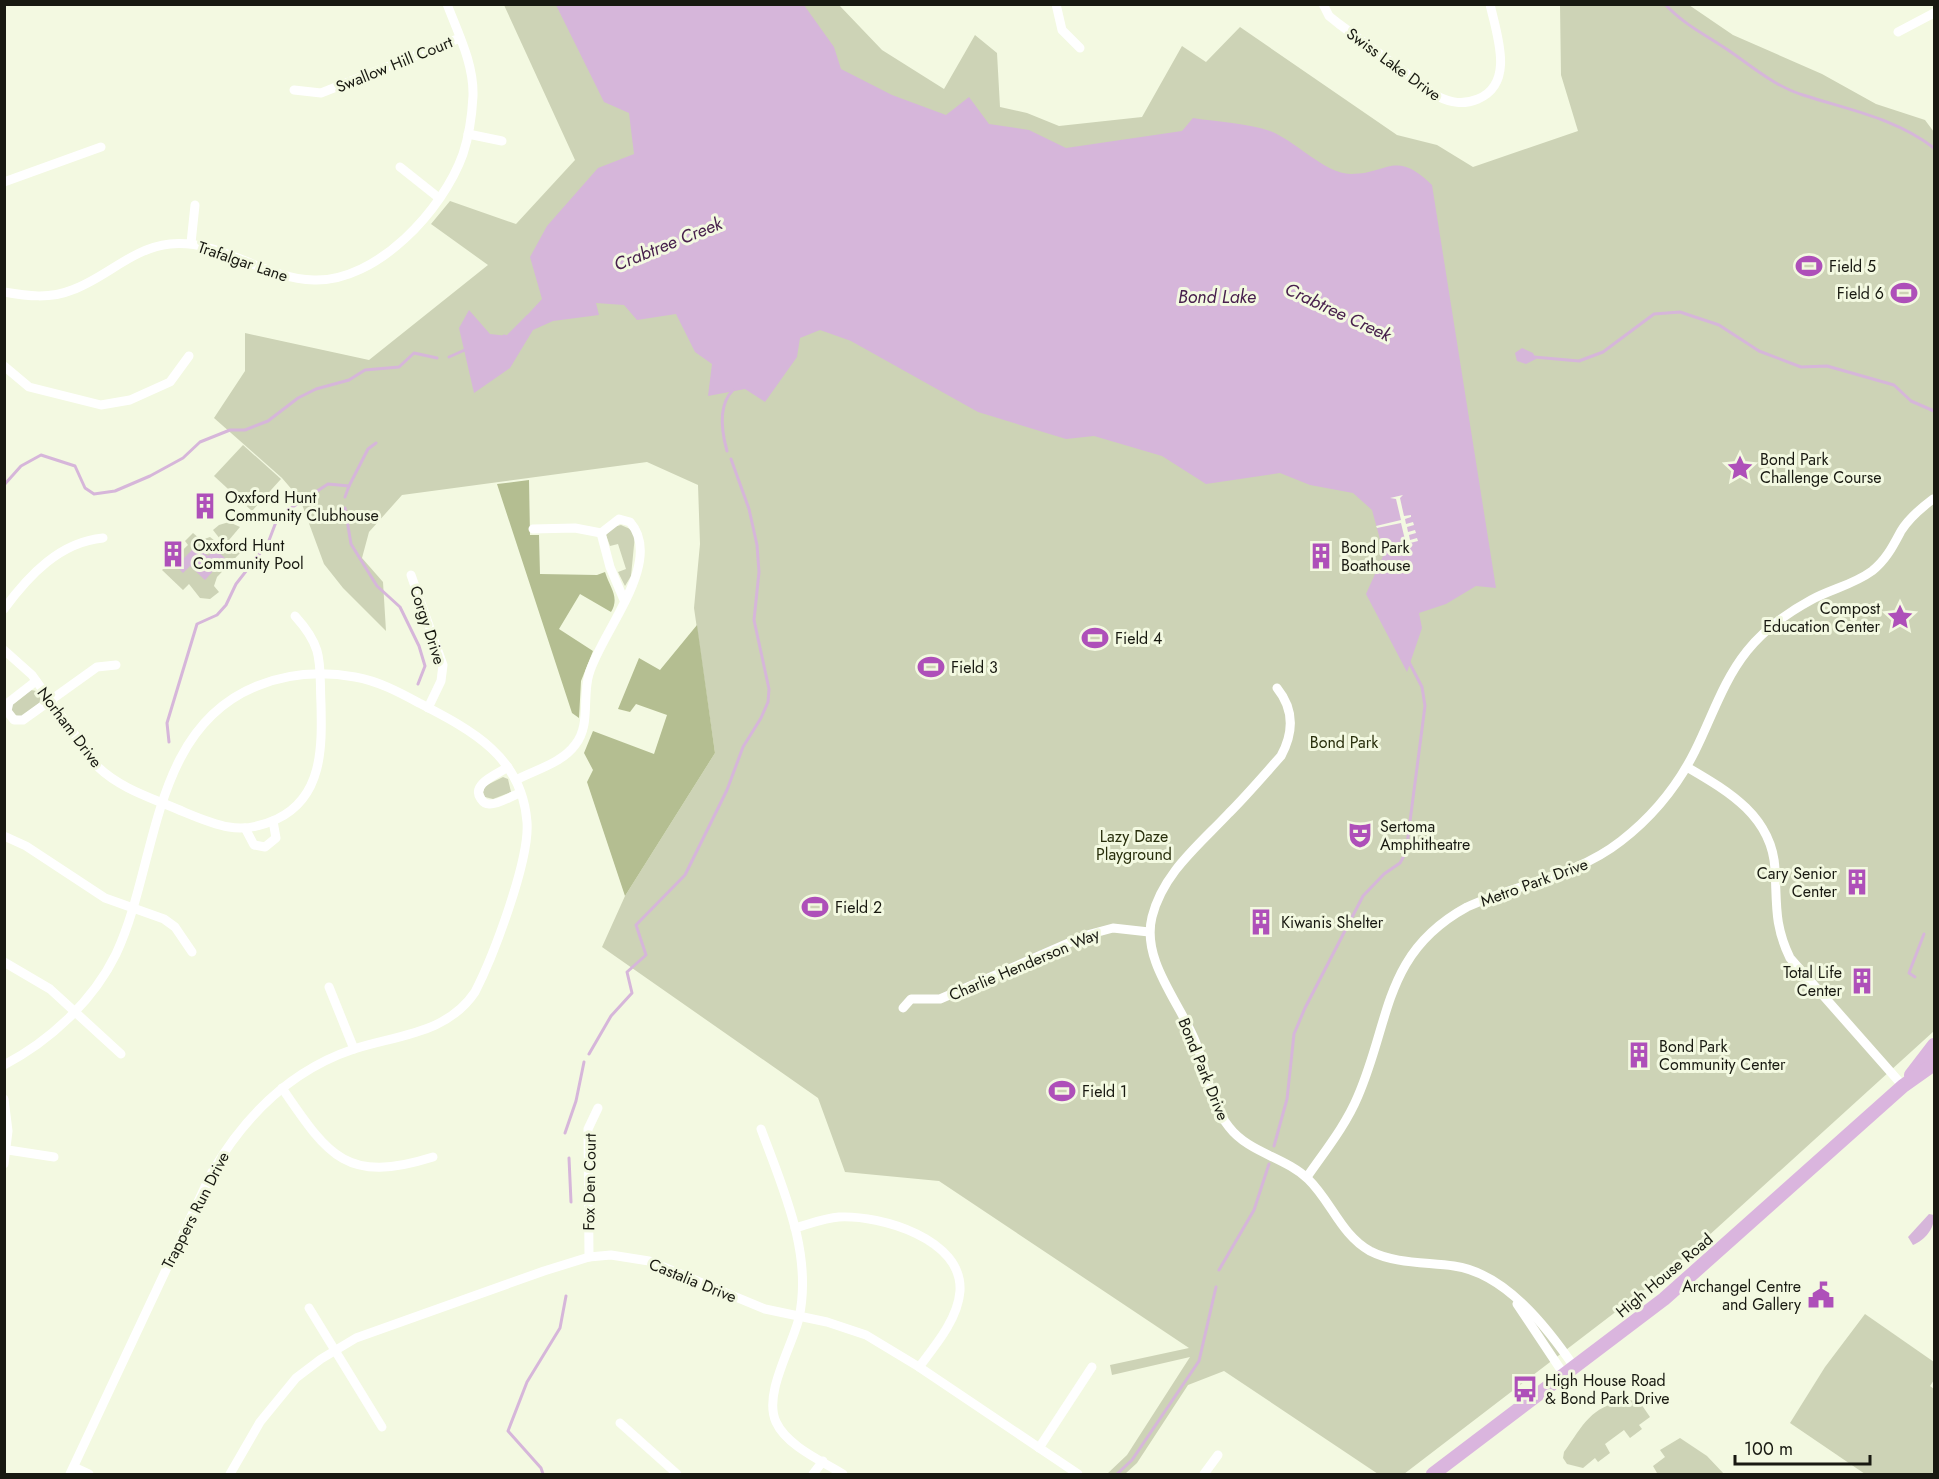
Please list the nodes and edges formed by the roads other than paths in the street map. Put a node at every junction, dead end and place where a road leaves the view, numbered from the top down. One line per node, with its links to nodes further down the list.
1 (447, 4): 7 (street, Trafalgar Lane)
2 (1056, 4): 8 (street)
3 (1323, 4): 4 (street, Swiss Lake Drive)
4 (1490, 4)
5 (1935, 14): 6 (street)
6 (1898, 32)
7 (460, 38): 9 (street, Swallow Hill Court); 10 (street, Trafalgar Lane)
8 (1080, 48)
9 (294, 90)
10 (468, 134): 11 (street); 15 (street, Trafalgar Lane)
11 (502, 141)
12 (101, 147): 14 (street)
13 (400, 166): 15 (street)
14 (4, 182)
15 (439, 198): 17 (street, Trafalgar Lane)
16 (195, 205): 17 (street)
17 (191, 243): 18 (street, Trafalgar Lane)
18 (4, 292)
19 (189, 356): 20 (street)
20 (4, 366)
21 (1933, 499): 37 (street, Metro Park Drive)
22 (533, 529): 23 (street)
23 (601, 532): 26 (street); 26 (street)
24 (103, 538): 27 (street)
25 (411, 575): 35 (street, Corgy Drive)
26 (624, 600): 38 (street)
27 (4, 609)
28 (295, 616): 31 (street, Norham Drive)
29 (4, 650): 32 (street, Norham Drive)
30 (116, 665): 34 (street)
31 (320, 673): 35 (street, Trappers Run Drive); 40 (street, Trappers Run Drive); 41 (street, Norham Drive)
32 (36, 681): 34 (street, Norham Drive); 34 (street)
33 (1277, 688): 45 (street)
34 (50, 701): 40 (street, Norham Drive)
35 (428, 708): 36 (street, Trappers Run Drive)
36 (508, 767): 38 (street, Trappers Run Drive); 39 (street)
37 (1687, 767): 56 (street); 65 (street, Metro Park Drive)
38 (516, 780): 39 (street, Trappers Run Drive)
39 (520, 793): 52 (street, Trappers Run Drive)
40 (163, 803): 42 (street, Norham Drive); 44 (street, Trappers Run Drive)
41 (273, 821): 42 (street, Norham Drive); 42 (street)
42 (245, 828)
43 (4, 836): 44 (street)
44 (133, 907): 46 (street); 50 (street, Trappers Run Drive)
45 (1149, 932): 49 (street, Charlie Henderson Way); 65 (street, Bond Park Drive)
46 (192, 952)
47 (4, 962): 50 (street)
48 (329, 987): 52 (street)
49 (903, 1008)
50 (74, 1011): 53 (street); 55 (street, Trappers Run Drive)
51 (1935, 1045): 56 (main road, High House Road)
52 (354, 1049): 57 (street, Trappers Run Drive)
53 (121, 1054)
54 (1935, 1064): 56 (main road, High House Road)
55 (4, 1065)
56 (1902, 1086): 73 (main road, High House Road)
57 (282, 1088): 62 (street); 79 (street, Trappers Run Drive)
58 (4, 1099): 61 (street)
59 (598, 1108): 67 (street, Fox Den Court)
60 (761, 1129): 66 (street)
61 (8, 1150): 63 (street); 64 (street)
62 (433, 1156)
63 (54, 1157)
64 (4, 1164)
65 (1307, 1178): 73 (street, Bond Park Drive)
66 (795, 1228): 69 (street); 71 (street)
67 (589, 1257): 69 (street, Castalia Drive); 70 (street, Castalia Drive)
68 (309, 1308): 70 (street)
69 (799, 1316): 71 (street, Castalia Drive); 78 (street)
70 (334, 1351): 75 (street); 81 (street, Castalia Drive)
71 (919, 1367): 76 (street, Castalia Drive)
72 (1092, 1367): 76 (street)
73 (1570, 1372): 87 (main road, High House Road)
74 (620, 1423): 82 (street)
75 (382, 1427)
76 (1039, 1448): 85 (street, Castalia Drive)
77 (1218, 1455): 86 (street)
78 (823, 1461): 83 (street); 84 (street)
79 (72, 1471): 80 (street)
80 (90, 1474)
81 (230, 1474)
82 (677, 1474)
83 (813, 1474)
84 (843, 1474)
85 (1078, 1474)
86 (1204, 1474)
87 (1433, 1474)

